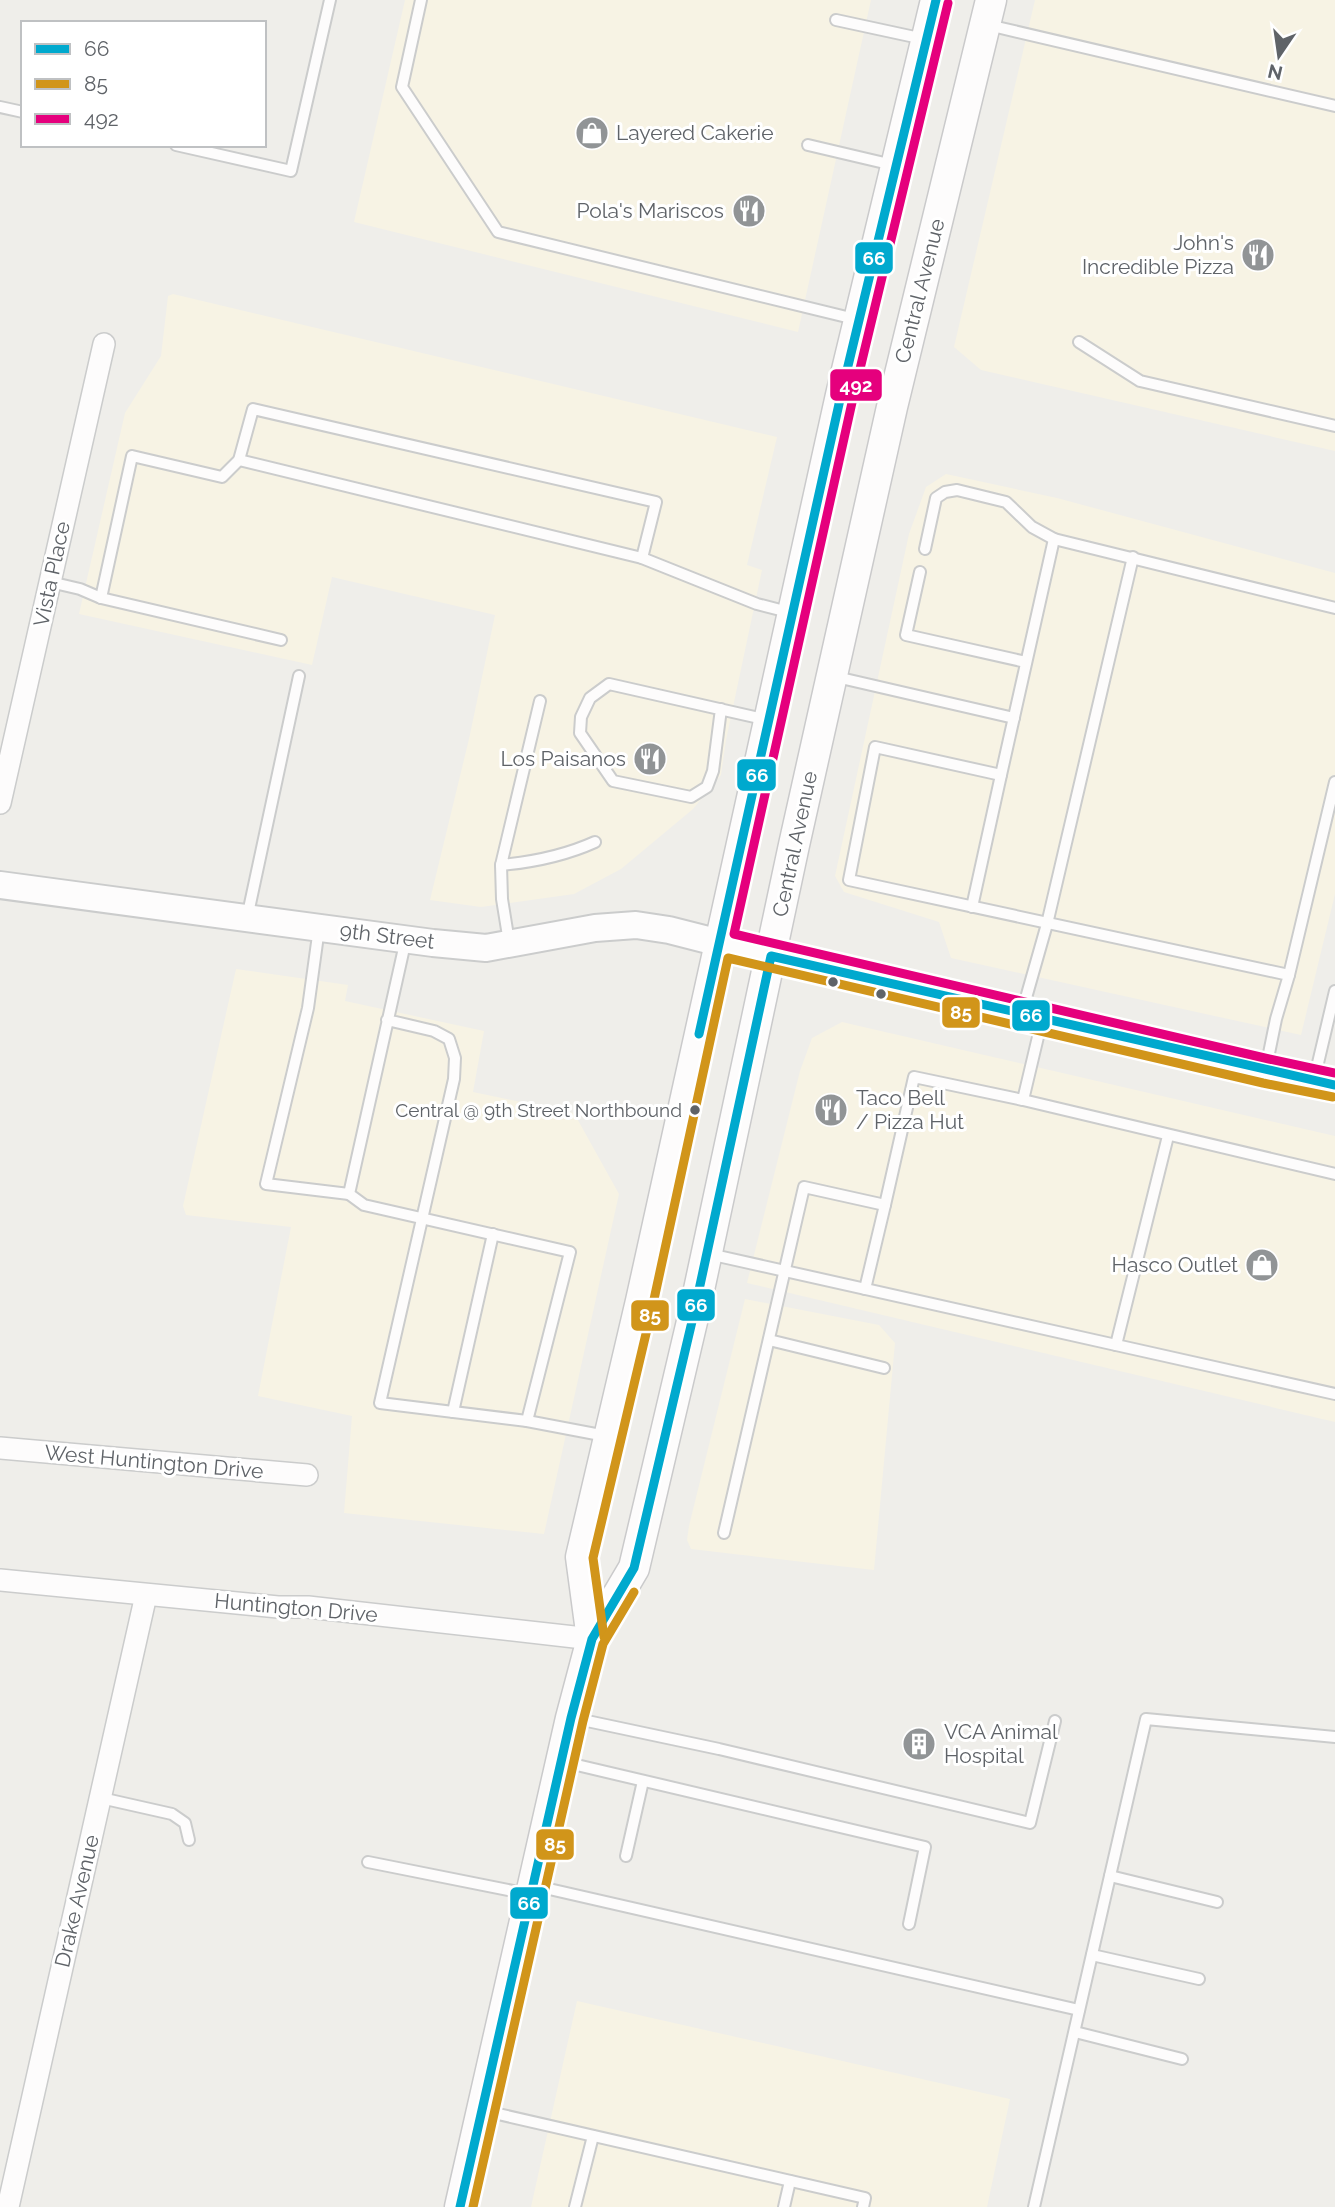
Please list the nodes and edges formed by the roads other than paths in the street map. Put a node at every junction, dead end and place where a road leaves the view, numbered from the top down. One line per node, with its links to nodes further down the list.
1 (330, 0): 11 (lane)
2 (421, 0): 13 (lane)
3 (936, 0): 6 (main road)
4 (988, 12): 7 (lane); 30 (main road, Central Avenue)
5 (836, 20): 6 (lane)
6 (926, 40): 12 (main road)
7 (1335, 106)
8 (0, 107): 9 (lane)
9 (21, 112)
10 (808, 145): 12 (lane)
11 (185, 147)
12 (896, 166): 13 (main road)
13 (860, 320): 26 (main road)
14 (1079, 342): 16 (lane)
15 (104, 344): 23 (street, Vista Place)
16 (1335, 426)
17 (239, 460): 21 (lane); 21 (lane); 24 (lane)
18 (1054, 538): 19 (lane); 20 (lane); 28 (lane)
19 (925, 549)
20 (1133, 557): 25 (lane); 43 (lane)
21 (642, 558): 26 (lane)
22 (920, 572): 28 (lane)
23 (50, 582): 24 (lane); 37 (street, Vista Place)
24 (101, 598): 27 (lane)
25 (1335, 608)
26 (792, 613): 34 (main road)
27 (281, 640)
28 (1026, 662): 33 (lane)
29 (299, 676): 42 (lane)
30 (832, 676): 33 (lane); 48 (main road, Central Avenue)
31 (540, 701): 39 (lane)
32 (721, 709): 32 (lane); 34 (lane)
33 (1014, 718): 35 (lane)
34 (768, 720): 46 (main road)
35 (1001, 775): 41 (lane); 41 (lane)
36 (1335, 782): 49 (lane)
37 (0, 803)
38 (595, 842): 39 (lane)
39 (500, 865): 47 (lane)
40 (0, 885): 42 (street, 9th Street)
41 (972, 907): 43 (lane)
42 (247, 918): 44 (street, 9th Street)
43 (1047, 924): 49 (lane); 51 (lane)
44 (319, 928): 45 (street, 9th Street); 58 (lane)
45 (405, 939): 47 (street, 9th Street); 52 (lane)
46 (719, 943): 47 (street, 9th Street); 48 (street, 9th Street); 71 (main road)
47 (509, 944)
48 (771, 956): 51 (street, 9th Street); 62 (main road, Central Avenue)
49 (1289, 975): 53 (lane)
50 (1335, 991): 54 (lane)
51 (1032, 1017): 53 (street, 9th Street); 55 (lane)
52 (387, 1020): 58 (lane); 60 (lane)
53 (1266, 1071): 54 (street, 9th Street)
54 (1324, 1082)
55 (1023, 1100): 56 (lane); 59 (lane)
56 (1168, 1136): 57 (lane); 66 (lane)
57 (1335, 1174)
58 (349, 1194): 60 (lane)
59 (884, 1205): 63 (lane); 64 (lane)
60 (423, 1217): 61 (lane); 69 (lane)
61 (493, 1234): 69 (lane); 70 (lane)
62 (707, 1253): 63 (lane); 77 (main road, Central Avenue)
63 (786, 1271): 64 (lane); 65 (lane)
64 (865, 1289): 66 (lane)
65 (769, 1340): 67 (lane); 74 (lane)
66 (1116, 1345): 68 (lane)
67 (884, 1368)
68 (1335, 1394)
69 (453, 1412): 70 (lane)
70 (527, 1421): 71 (lane)
71 (609, 1437): 77 (main road)
72 (0, 1448): 73 (street, West Huntington Drive)
73 (307, 1475)
74 (724, 1533)
75 (0, 1580): 76 (street, Huntington Drive)
76 (146, 1595): 77 (street, Huntington Drive); 83 (street, Drake Avenue)
77 (592, 1639): 78 (main road)
78 (571, 1718): 79 (lane); 81 (main road)
79 (1055, 1721)
80 (1335, 1737): 87 (lane)
81 (561, 1762): 82 (lane); 88 (main road)
82 (643, 1781): 85 (lane); 90 (lane)
83 (101, 1798): 84 (lane); 99 (street, Drake Avenue)
84 (189, 1840)
85 (626, 1856)
86 (368, 1862): 88 (lane)
87 (1110, 1876): 89 (lane); 91 (lane)
88 (532, 1890): 93 (lane); 96 (main road)
89 (1217, 1902)
90 (909, 1924)
91 (1092, 1955): 92 (lane); 93 (lane)
92 (1199, 1979)
93 (1080, 2010): 94 (lane)
94 (1074, 2032): 95 (lane); 104 (lane)
95 (1182, 2059)
96 (482, 2110): 97 (lane); 100 (main road)
97 (593, 2136): 98 (lane); 101 (lane)
98 (790, 2181): 102 (lane); 103 (lane)
99 (8, 2207)
100 (460, 2207)
101 (575, 2207)
102 (784, 2207)
103 (863, 2207)
104 (1034, 2207)

